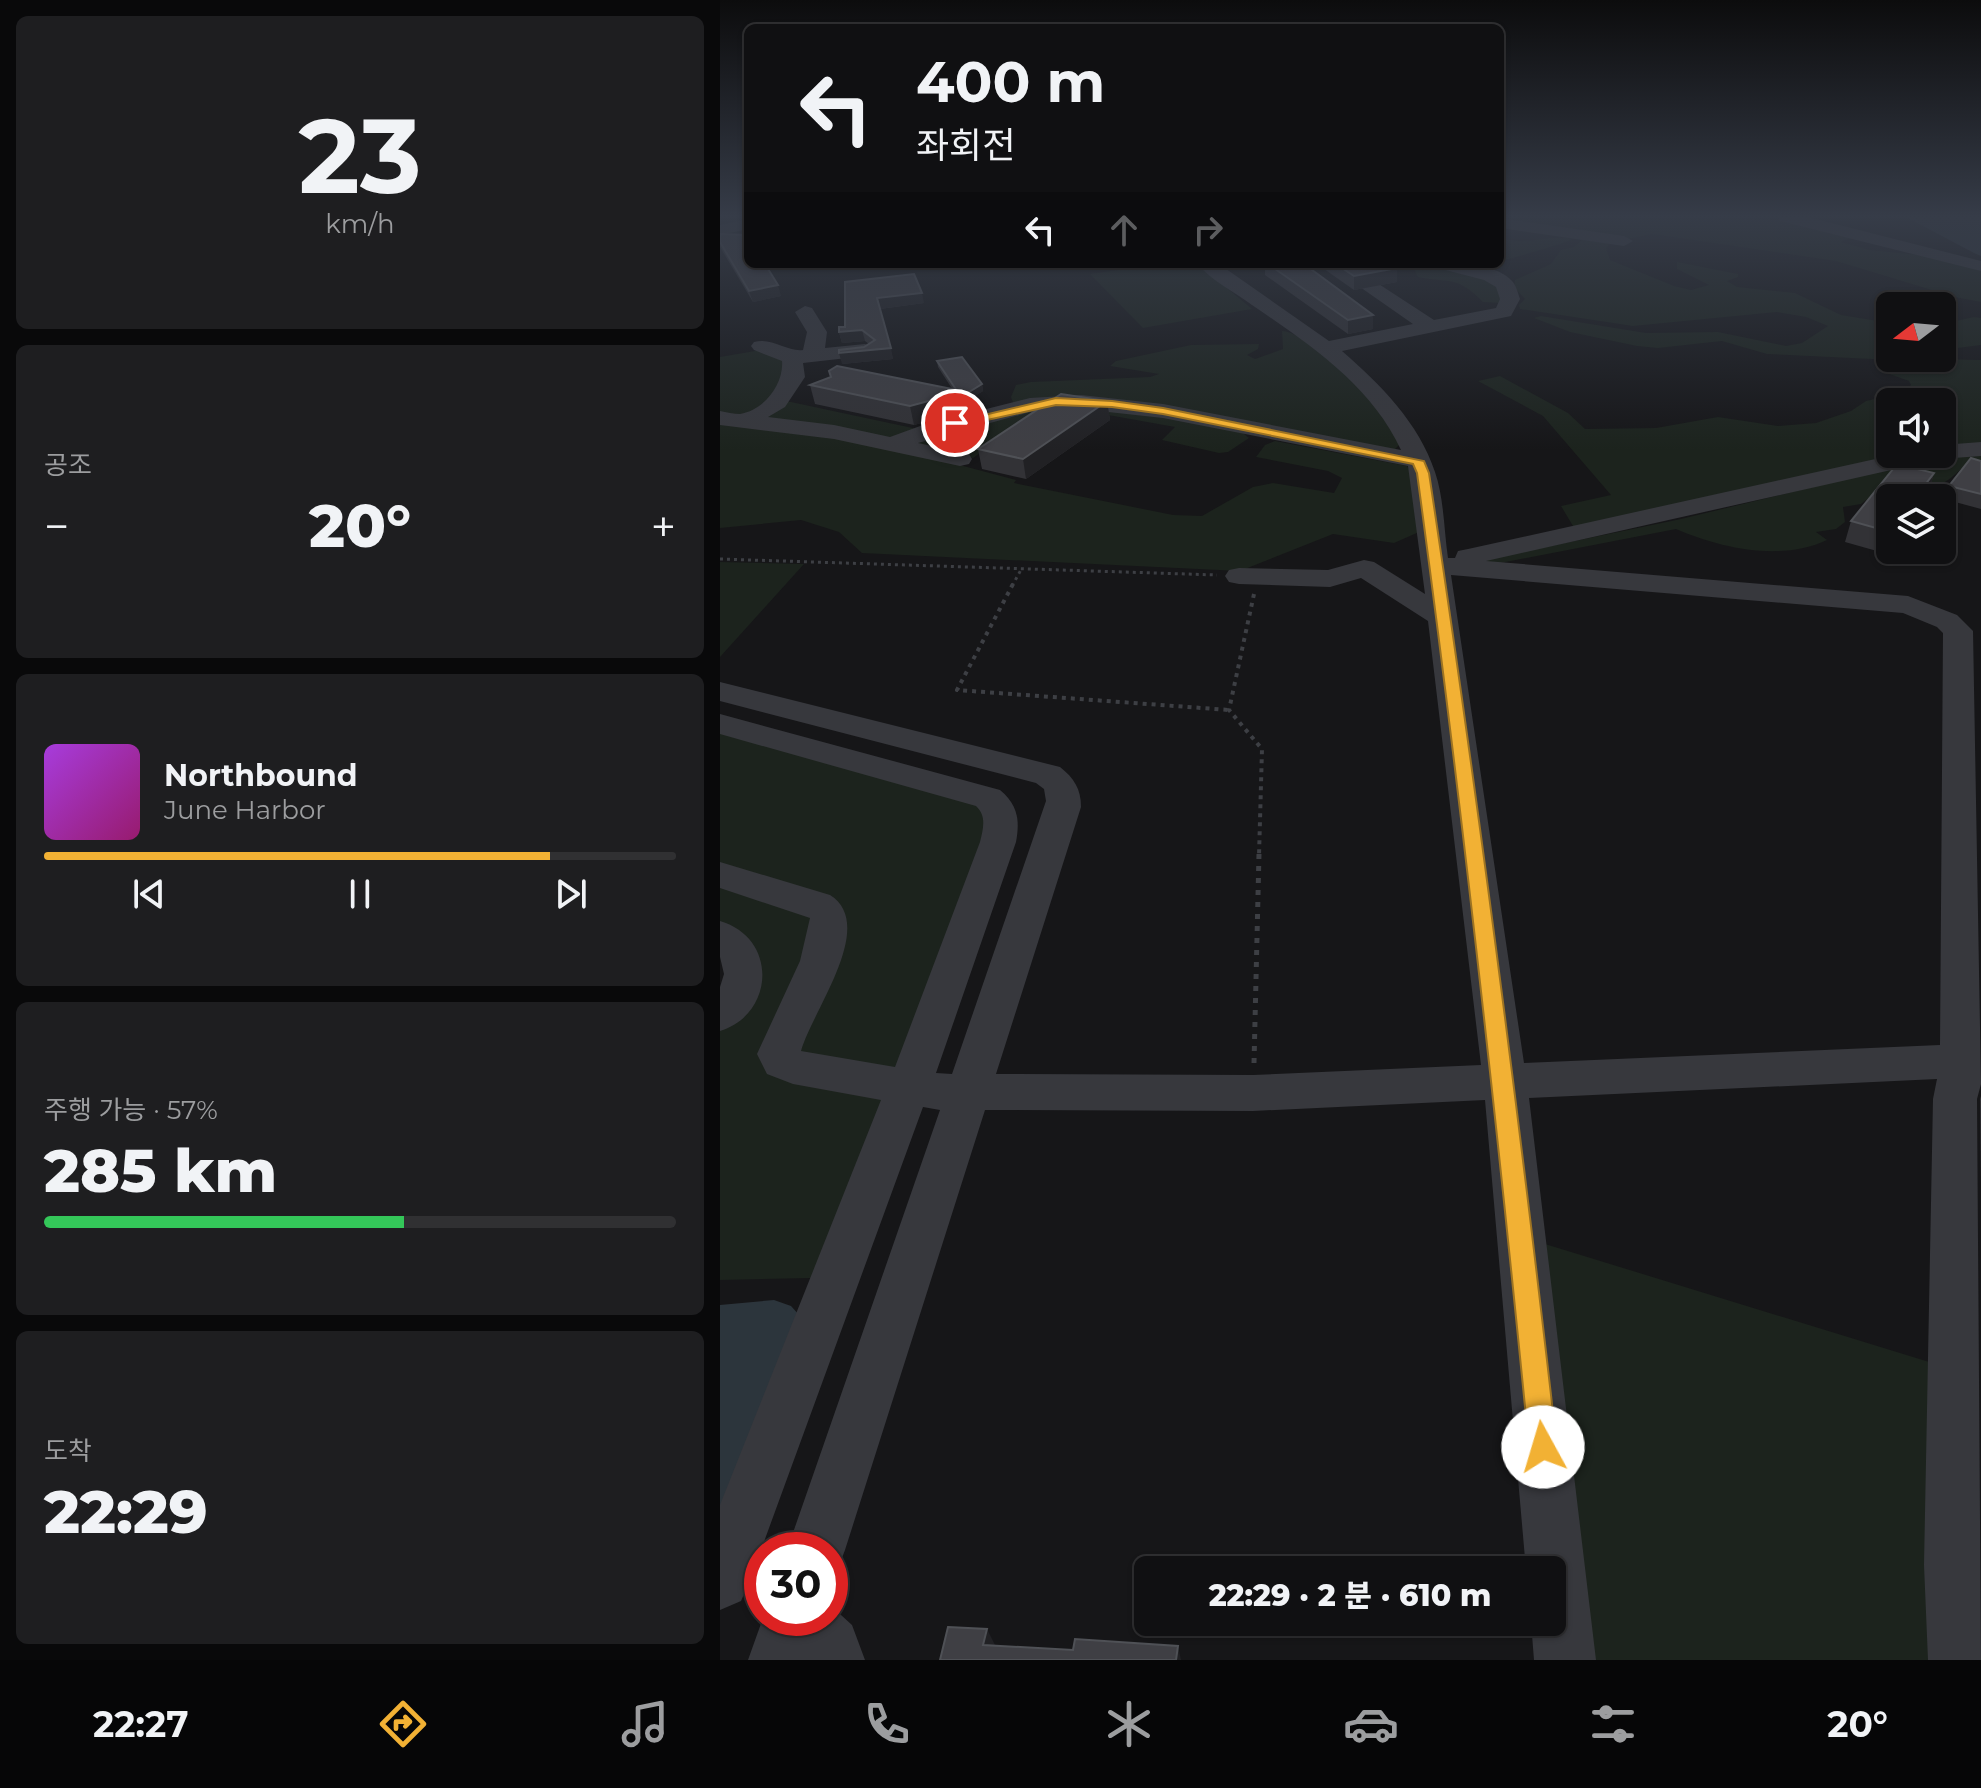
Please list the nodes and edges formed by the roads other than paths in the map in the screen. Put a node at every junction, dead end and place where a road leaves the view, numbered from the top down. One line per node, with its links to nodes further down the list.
1 (1249, 294): 9 (street)
2 (1382, 294): 6 (street)
3 (1510, 294): 6 (street)
4 (805, 312): 11 (street)
5 (1373, 316): 7 (street)
6 (1431, 327): 7 (street)
7 (1398, 334): 9 (street)
8 (761, 346): 11 (street)
9 (1324, 348): 20 (street)
10 (865, 350): 11 (street)
11 (802, 357): 13 (street)
12 (813, 393): 13 (street)
13 (778, 399): 15 (street)
14 (720, 418): 15 (street)
15 (747, 420): 16 (street)
16 (893, 444): 19 (street); 20 (street)
17 (1981, 449): 18 (street)
18 (1956, 451)
19 (960, 459)
20 (1418, 461): 22 (street)
21 (1876, 466): 22 (street)
22 (1434, 565): 24 (street); 30 (street)
23 (1248, 576): 24 (street)
24 (1442, 617): 31 (street)
25 (720, 691): 33 (street)
26 (720, 724): 32 (street)
27 (720, 875): 32 (street)
28 (720, 935): 29 (street)
29 (720, 1015)
30 (1971, 1064): 31 (street); 41 (street)
31 (1505, 1083): 33 (street); 40 (street)
32 (908, 1087): 33 (street); 35 (street)
33 (969, 1092): 34 (street)
34 (822, 1532)
35 (720, 1580)
36 (787, 1636): 38 (street)
37 (818, 1636): 39 (street)
38 (779, 1660)
39 (834, 1660)
40 (1565, 1660)
41 (1959, 1660)

